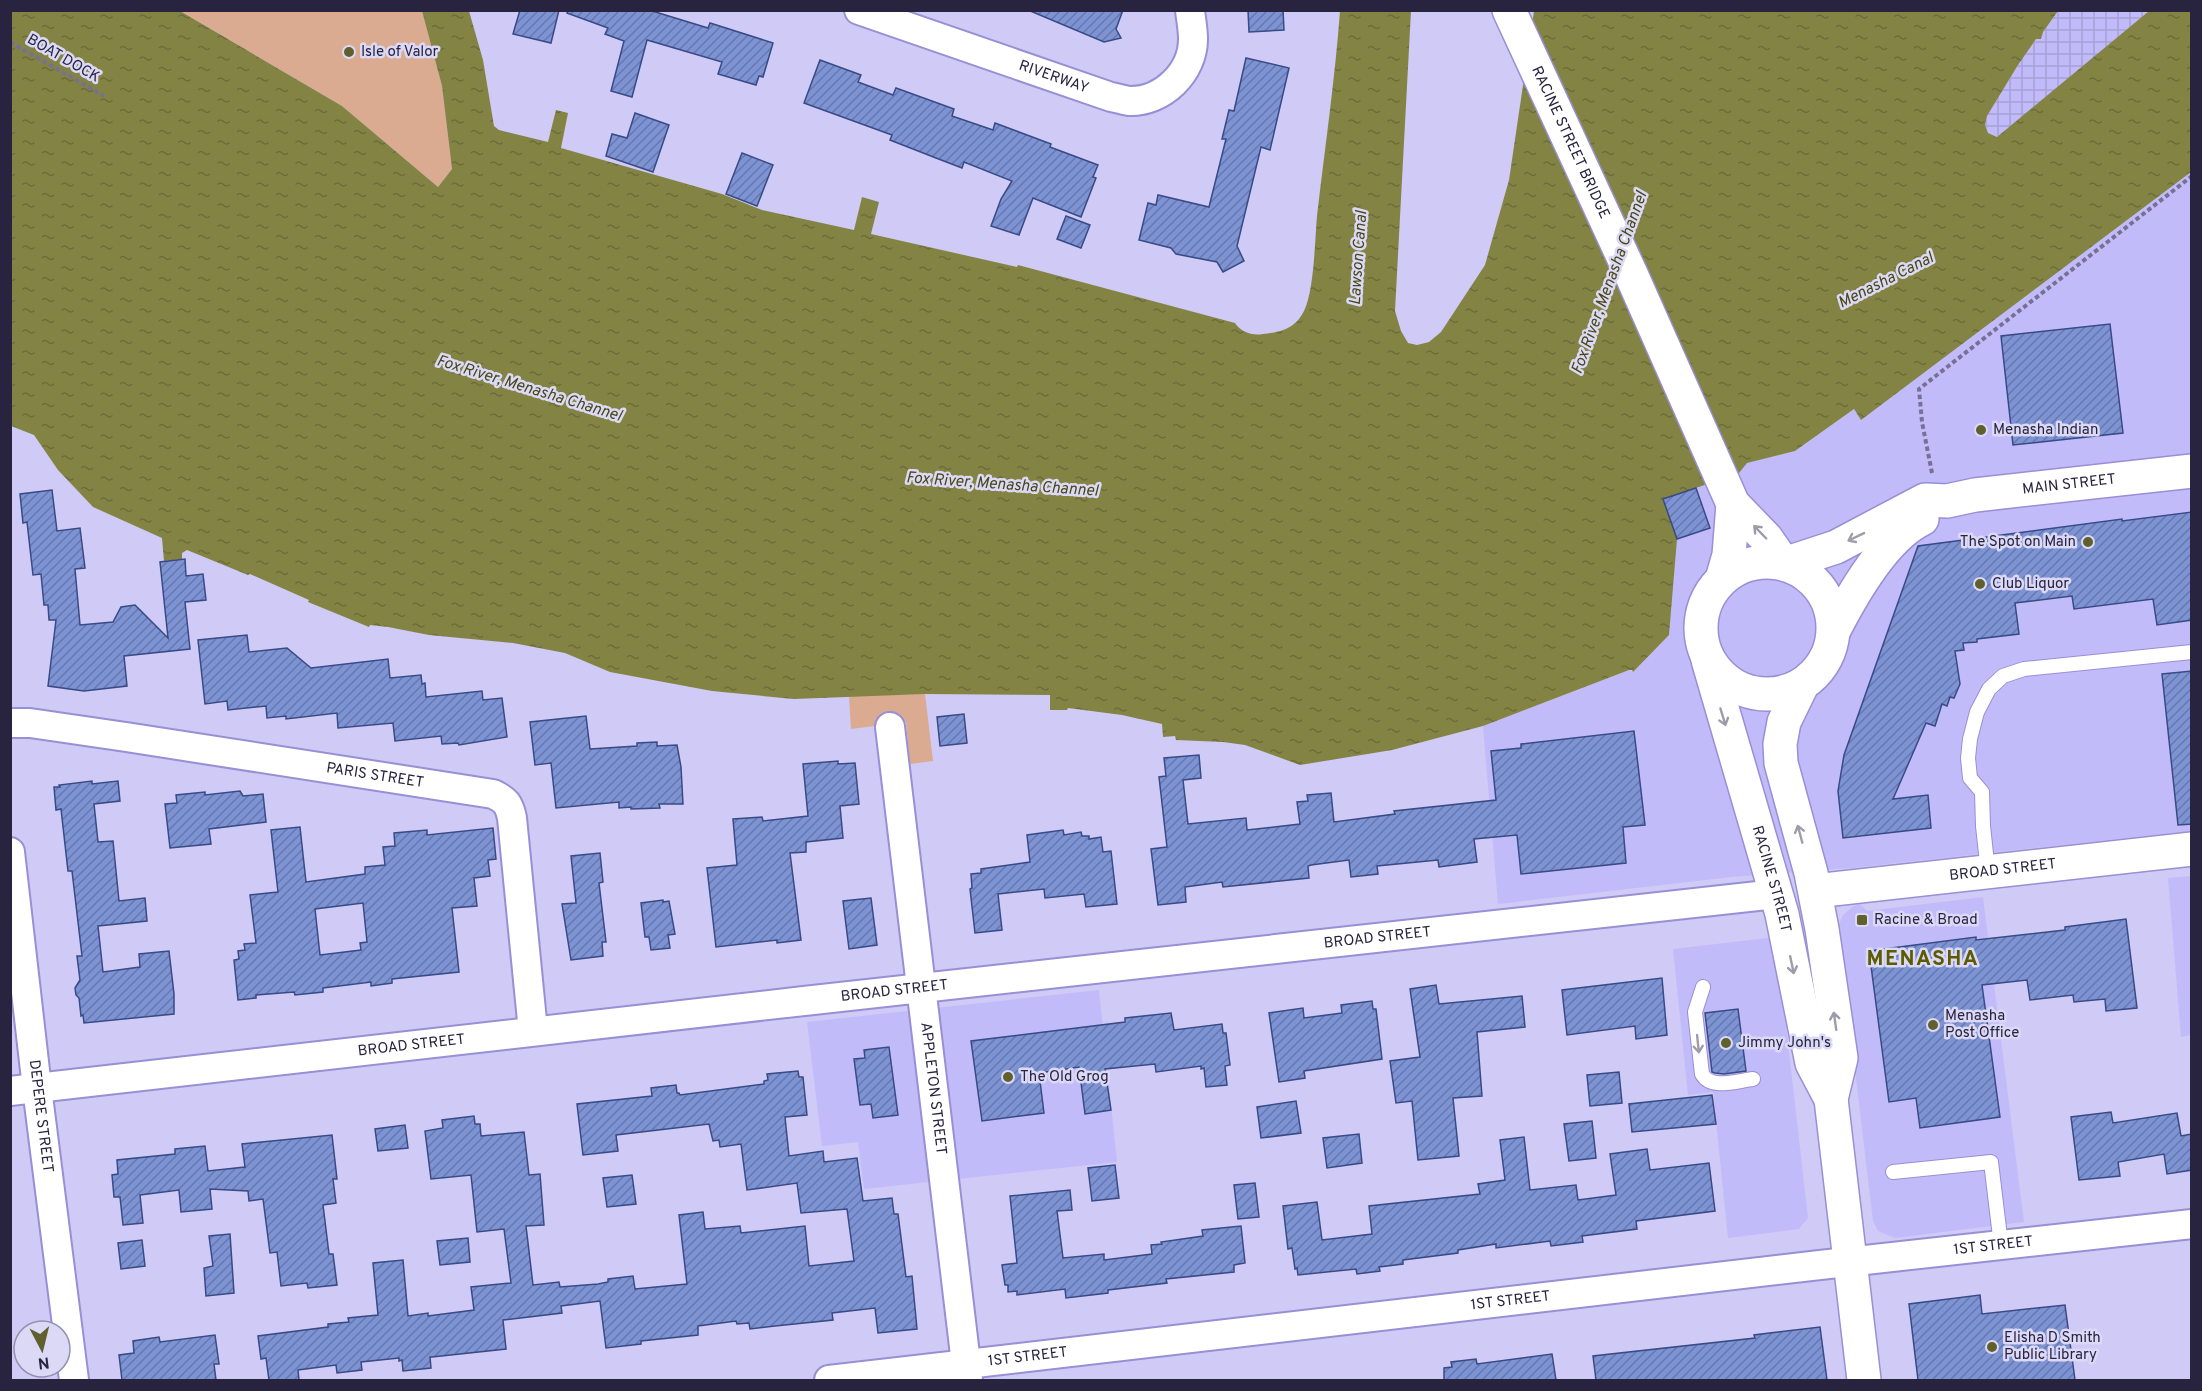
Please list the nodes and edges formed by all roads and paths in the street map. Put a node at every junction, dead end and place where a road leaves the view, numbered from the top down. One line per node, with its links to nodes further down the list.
1 (859, 10): 2 (street, RIVERWAY)
2 (1190, 10)
3 (1509, 10): 10 (main road, RACINE STREET BRIDGE)
4 (10, 42): 5 (path, BOAT DOCK)
5 (104, 96)
6 (2192, 176): 8 (path)
7 (2192, 471): 9 (main road, MAIN STREET)
8 (1932, 473)
9 (1947, 501): 11 (main road, MAIN STREET, one-way to 11); 13 (main road, MAIN STREET)
10 (1733, 504): 11 (main road, one-way to 10); 12 (main road)
11 (1784, 564): 12 (main road); 13 (main road)
12 (1722, 579): 15 (main road)
13 (1834, 630): 16 (main road)
14 (2192, 652): 21 (lane)
15 (1708, 660): 16 (main road); 23 (main road, RACINE STREET, one-way to 23)
16 (1802, 685): 22 (main road, RACINE STREET, one-way to 16)
17 (10, 723): 26 (street, PARIS STREET)
18 (890, 726): 25 (street, APPLETON STREET)
19 (2192, 849): 21 (main road, BROAD STREET)
20 (10, 852): 28 (street, DEPERE STREET)
21 (1988, 872): 22 (main road, BROAD STREET)
22 (1815, 891): 29 (main road, RACINE STREET, one-way to 22)
23 (1776, 894): 25 (street, BROAD STREET); 29 (main road, RACINE STREET, one-way to 29)
24 (1703, 987): 27 (lane, one-way to 27)
25 (921, 989): 26 (street, BROAD STREET); 34 (street, APPLETON STREET)
26 (533, 1032): 28 (street, BROAD STREET)
27 (1753, 1079)
28 (24, 1090): 35 (street, DEPERE STREET)
29 (1831, 1099): 33 (main road, RACINE STREET)
30 (1893, 1172): 32 (lane)
31 (2192, 1224): 32 (street, 1ST STREET)
32 (2001, 1245): 33 (street, 1ST STREET)
33 (1851, 1261): 34 (street, 1ST STREET); 37 (main road, RACINE STREET)
34 (967, 1373): 36 (street, 1ST STREET)
35 (74, 1380)
36 (829, 1380)
37 (1864, 1380)

